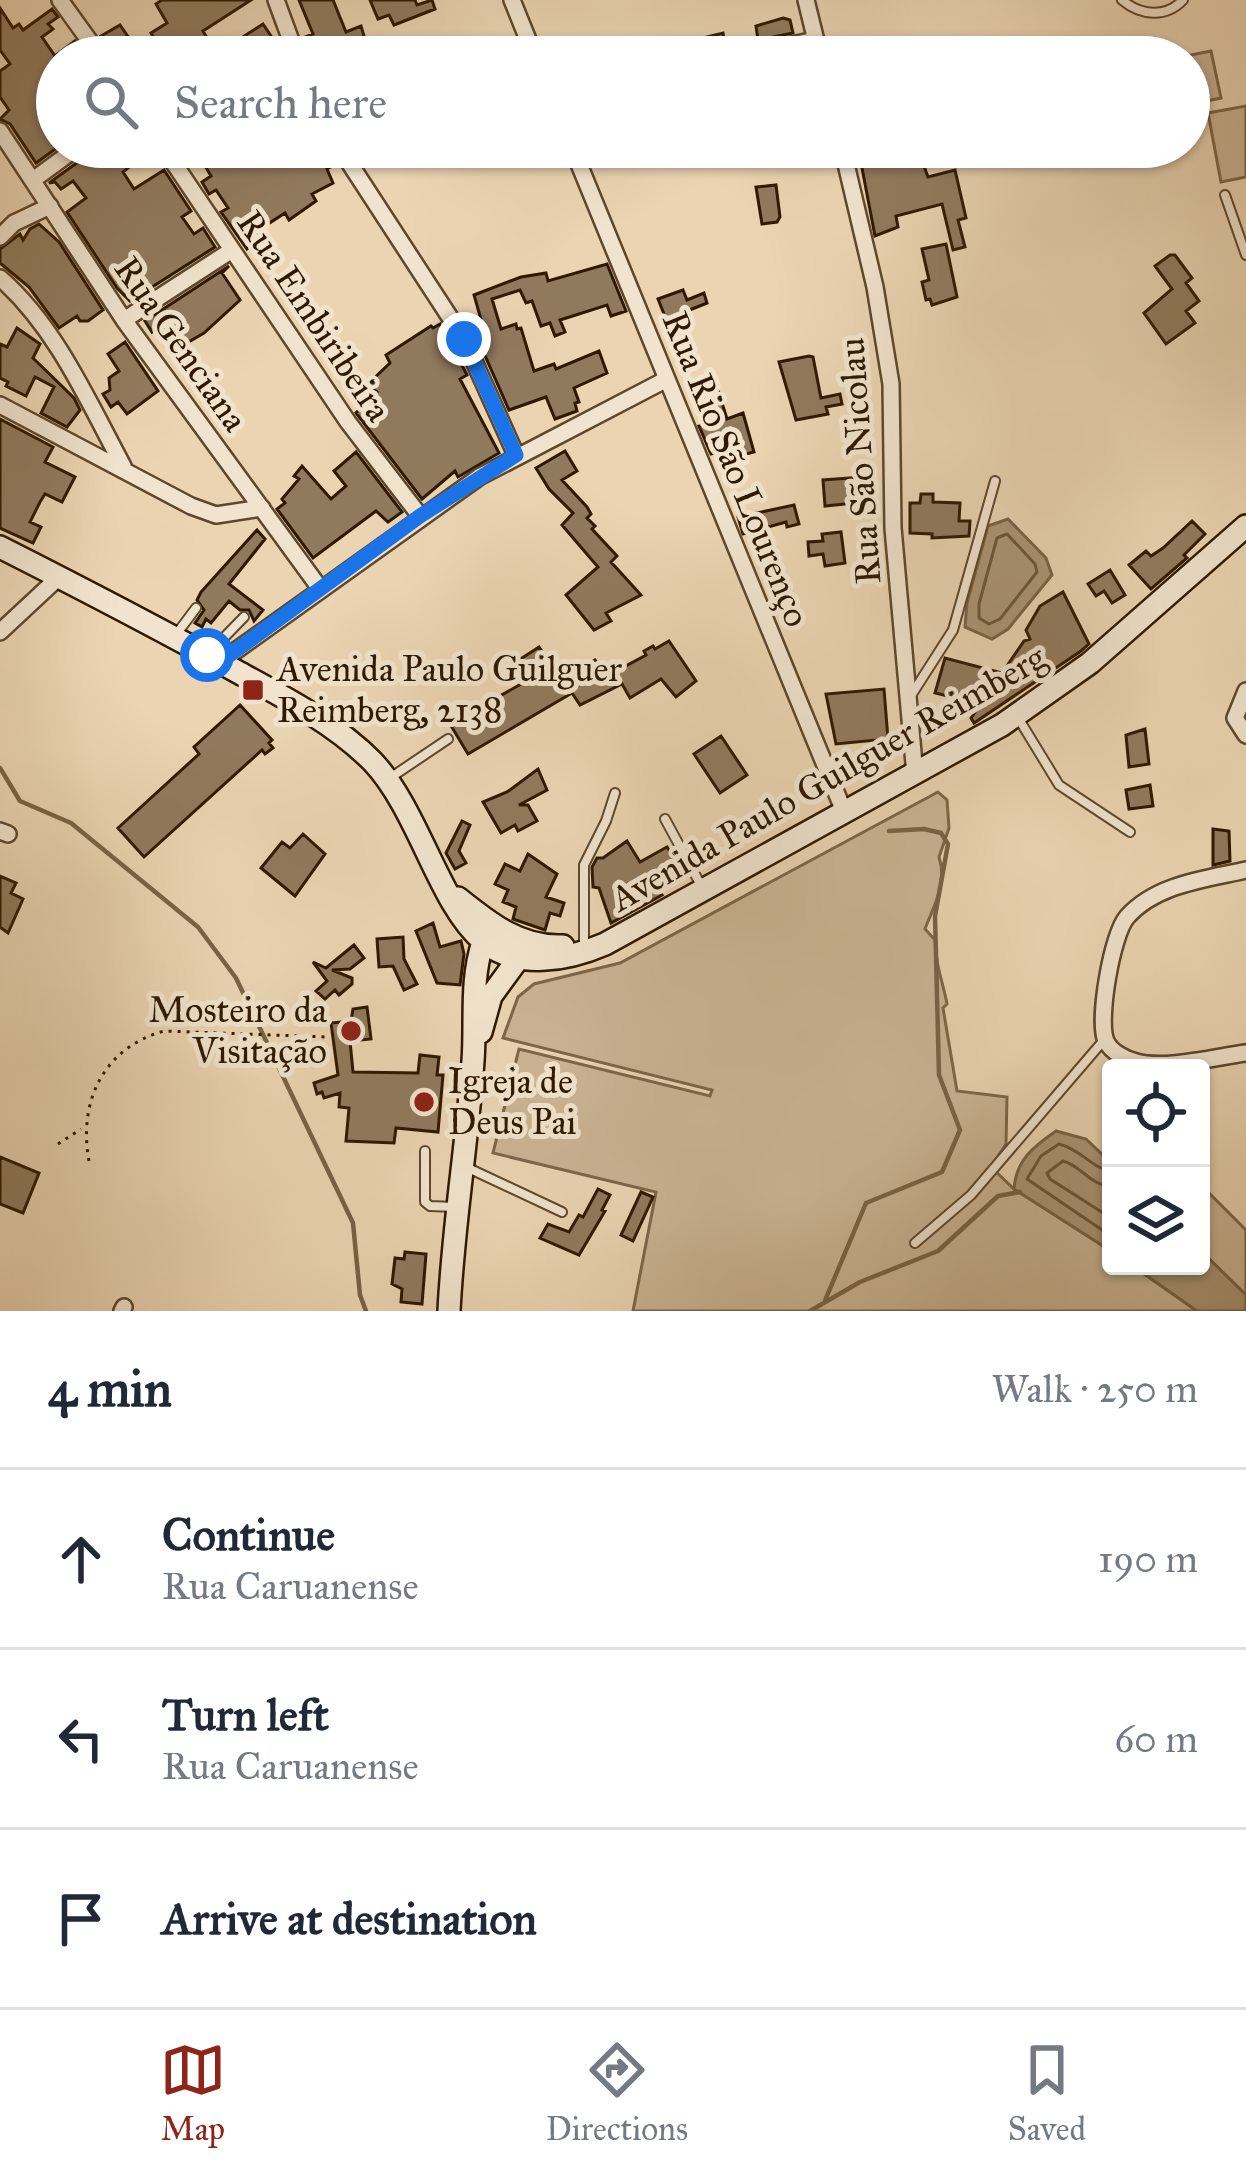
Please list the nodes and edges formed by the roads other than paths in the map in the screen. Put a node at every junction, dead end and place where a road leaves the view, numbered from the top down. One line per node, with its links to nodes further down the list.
1 (60, 0): 7 (street)
2 (276, 0): 8 (street)
3 (512, 0): 9 (street)
4 (806, 0): 10 (street)
5 (1122, 0): 6 (lane)
6 (1184, 0)
7 (86, 36)
8 (289, 36)
9 (527, 36)
10 (815, 36)
11 (0, 131): 17 (street, Rua Genciana)
12 (50, 168): 17 (street)
13 (177, 168): 21 (street, Rua Embiribeira)
14 (353, 168): 27 (street)
15 (581, 168): 25 (street, Rua Rio São Lourenço)
16 (847, 168): 42 (street, Rua São Nicolau)
17 (33, 180): 19 (street, Rua Genciana)
18 (1225, 195): 22 (lane)
19 (50, 206): 20 (street); 24 (street, Rua Genciana)
20 (0, 237)
21 (232, 250): 24 (street); 31 (street, Rua Embiribeira)
22 (1246, 255)
23 (0, 278): 28 (street)
24 (124, 320): 30 (street, Rua Genciana)
25 (667, 380): 27 (street); 49 (street, Rua Rio São Lourenço)
26 (0, 405): 28 (street)
27 (516, 455): 31 (street)
28 (124, 469): 30 (street)
29 (995, 482): 42 (lane)
30 (262, 508): 35 (street, Rua Genciana)
31 (420, 516): 35 (street)
32 (1246, 526): 43 (main road, Avenida Paulo Guilguer Reimberg)
33 (0, 547): 34 (main road)
34 (59, 577): 38 (street); 39 (main road)
35 (319, 587): 40 (street)
36 (196, 608): 39 (lane)
37 (244, 617): 40 (lane)
38 (0, 632)
39 (174, 637): 40 (main road)
40 (213, 658): 47 (main road)
41 (1246, 691): 44 (street)
42 (908, 700): 46 (street, Rua São Nicolau)
43 (1016, 715): 46 (main road, Avenida Paulo Guilguer Reimberg); 51 (lane)
44 (1246, 736)
45 (448, 739): 47 (lane)
46 (916, 775): 49 (main road, Avenida Paulo Guilguer Reimberg)
47 (388, 779): 55 (main road)
48 (615, 793): 54 (lane)
49 (844, 814): 53 (main road, Avenida Paulo Guilguer Reimberg)
50 (664, 819): 53 (lane)
51 (1130, 832)
52 (1246, 869): 56 (street)
53 (704, 890): 54 (main road, Avenida Paulo Guilguer Reimberg)
54 (594, 944): 55 (main road, Avenida Paulo Guilguer Reimberg)
55 (510, 951): 58 (main road); 58 (main road)
56 (1105, 1039): 57 (street); 63 (lane)
57 (1246, 1053)
58 (474, 1055): 60 (main road)
59 (425, 1151): 61 (lane)
60 (460, 1164): 61 (main road); 62 (lane)
61 (456, 1207): 64 (main road)
62 (562, 1212)
63 (915, 1243)
64 (449, 1311)

